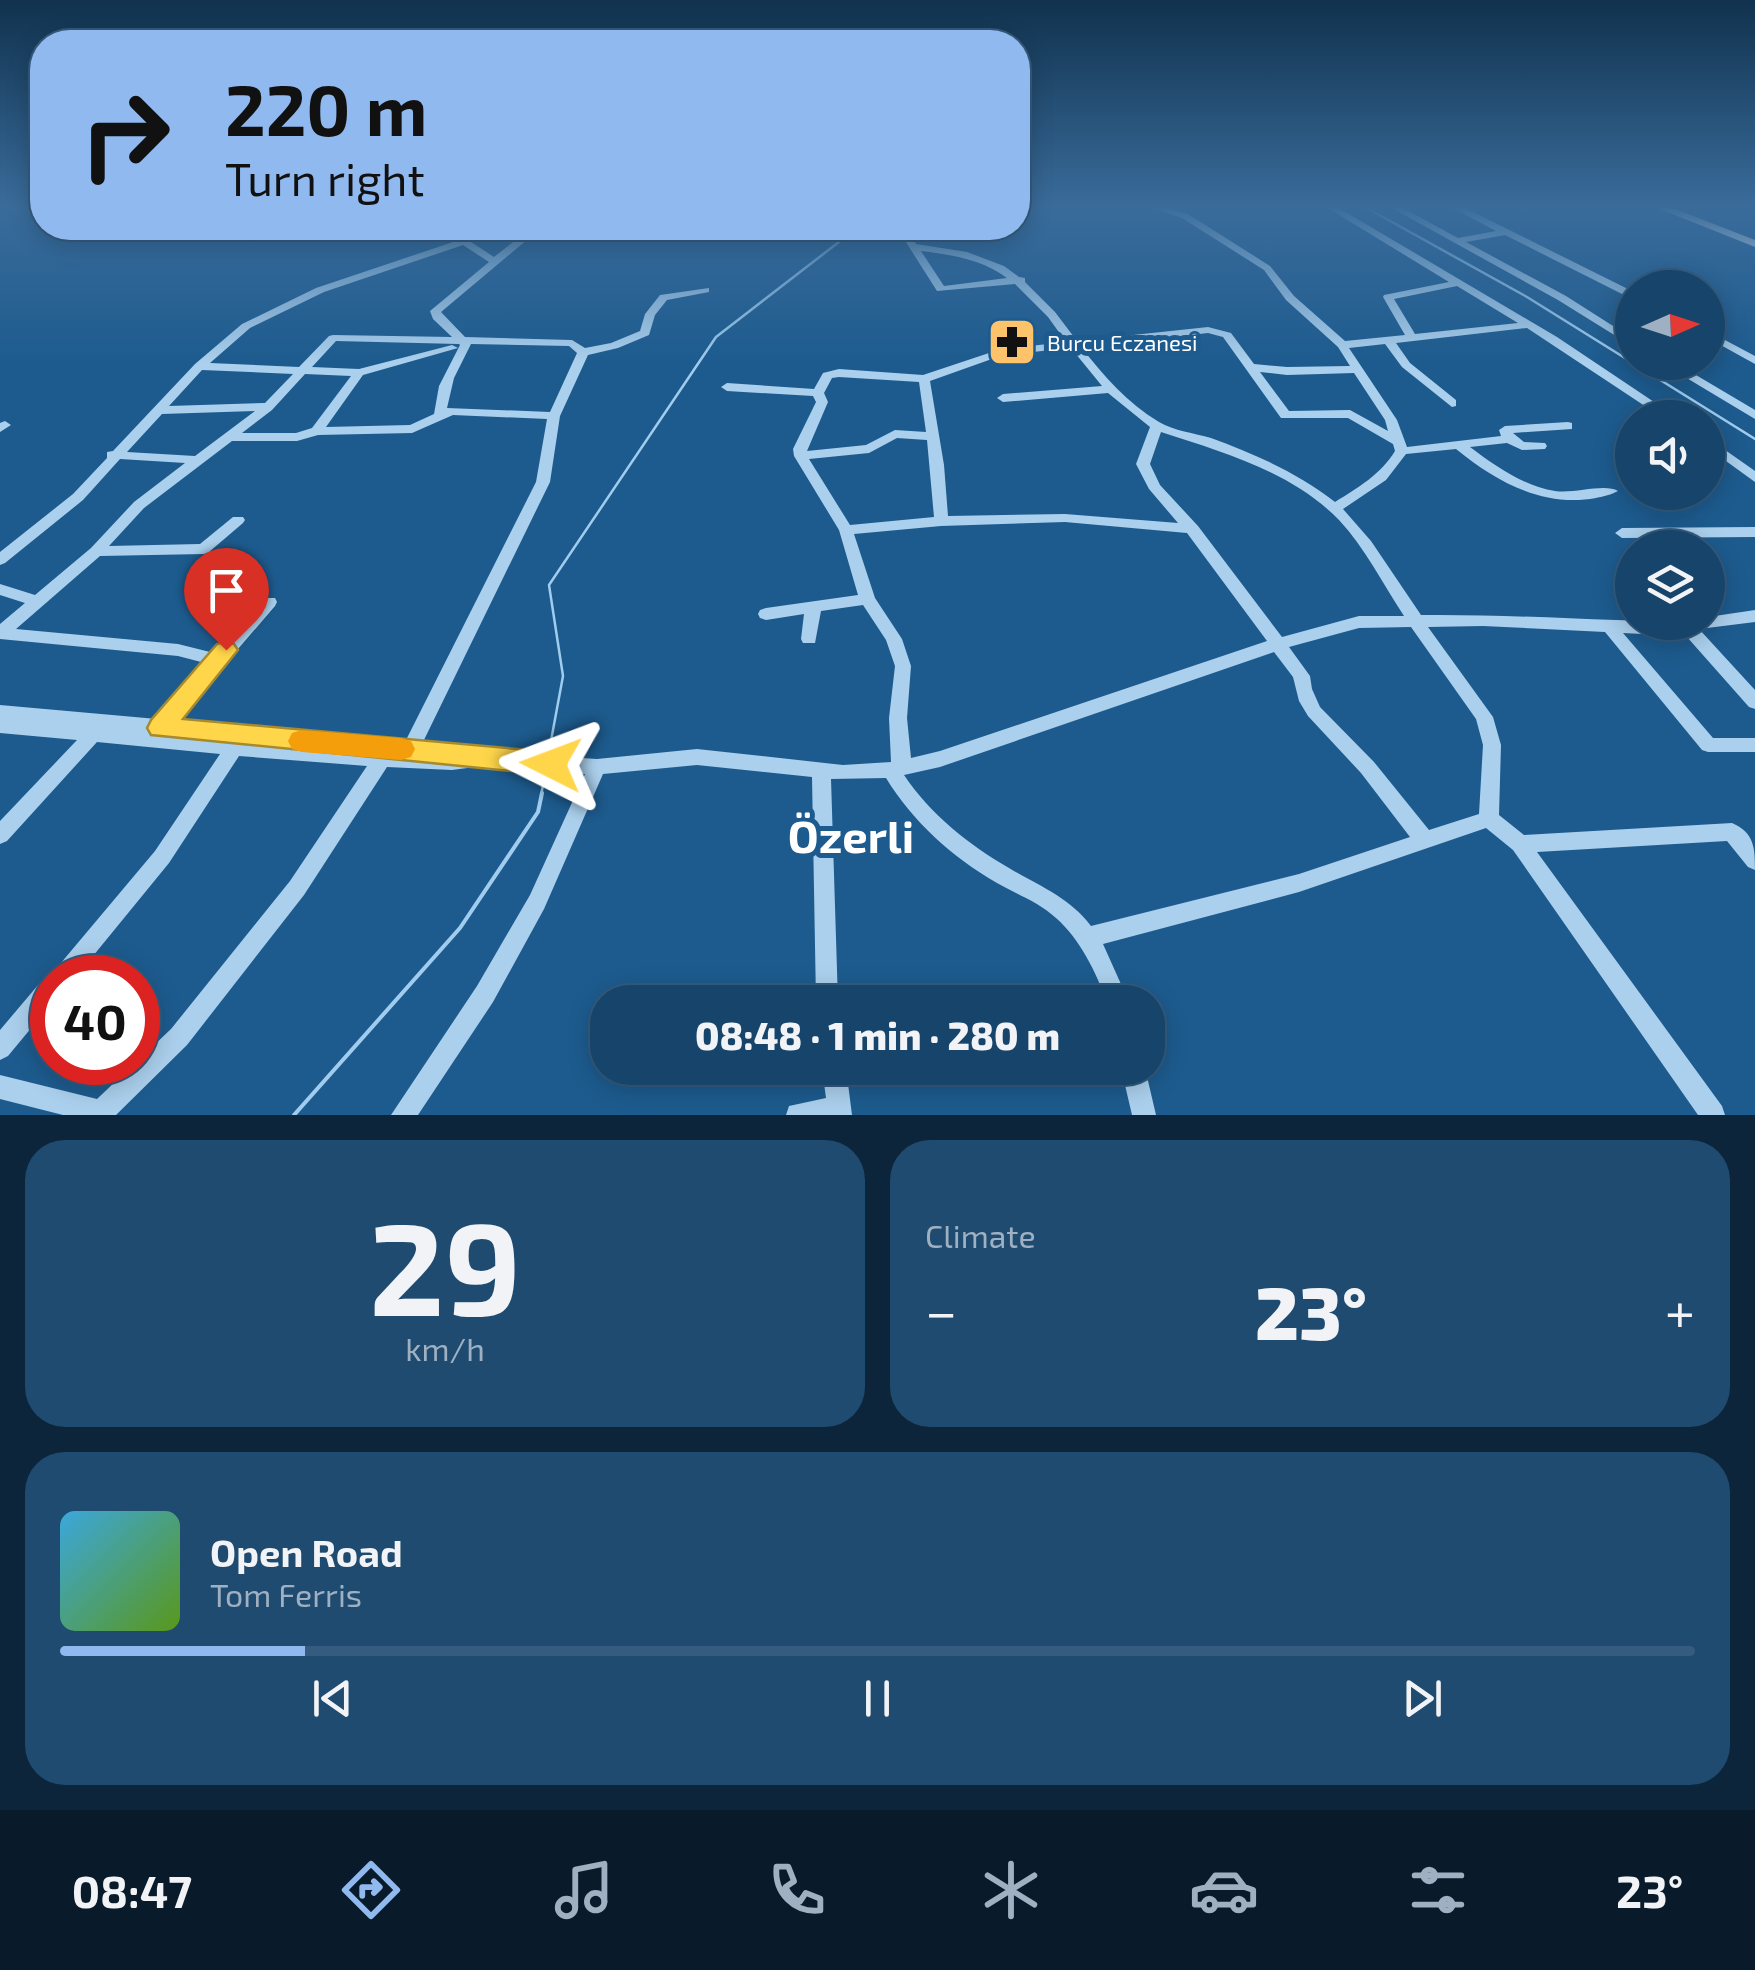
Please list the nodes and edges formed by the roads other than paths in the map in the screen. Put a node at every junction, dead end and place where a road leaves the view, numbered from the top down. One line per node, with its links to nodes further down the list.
1 (417, 259): 23 (street)
2 (923, 259): 9 (street)
3 (984, 259): 9 (street)
4 (1253, 259): 19 (street)
5 (1417, 259): 10 (street)
6 (1490, 259): 14 (street)
7 (1561, 259): 11 (street)
8 (492, 260): 18 (street)
9 (1021, 280): 17 (street)
10 (1458, 283): 13 (street); 15 (street)
11 (1615, 286)
12 (704, 290): 21 (street)
13 (1527, 325): 15 (street); 34 (street)
14 (1615, 333)
15 (1410, 336): 16 (street)
16 (1388, 340): 19 (street); 35 (street)
17 (1074, 343): 24 (street); 28 (street); 31 (street)
18 (466, 344): 21 (street); 26 (street); 27 (street); 38 (street)
19 (1342, 344): 25 (street)
20 (1725, 344): 22 (street)
21 (583, 352): 40 (street)
22 (1755, 362)
23 (199, 366): 26 (street); 37 (street)
24 (1249, 366): 25 (street); 48 (street)
25 (1358, 369): 48 (street)
26 (299, 371): 27 (street); 36 (street)
27 (359, 373): 43 (street)
28 (924, 379): 32 (street); 44 (street)
29 (1696, 380): 39 (street)
30 (727, 387): 32 (street)
31 (1112, 389): 33 (street); 41 (street)
32 (818, 393): 52 (street)
33 (1002, 398)
34 (1644, 400)
35 (1452, 402)
36 (268, 408): 37 (street); 45 (street)
37 (156, 410): 50 (street)
38 (440, 414): 40 (street); 43 (street)
39 (1755, 414)
40 (554, 416): 89 (street)
41 (1157, 426): 56 (street); 59 (street)
42 (1568, 426): 46 (street)
43 (317, 430): 45 (street)
44 (931, 436): 52 (street); 58 (street)
45 (232, 437): 53 (street)
46 (1509, 438): 47 (street); 49 (street)
47 (1540, 446)
48 (1400, 447): 49 (street); 56 (street)
49 (1461, 447): 55 (street)
50 (112, 455): 53 (street); 64 (street)
51 (1725, 455): 54 (street)
52 (802, 456): 60 (street)
53 (198, 460): 63 (street)
54 (1755, 478)
55 (1611, 491)
56 (1335, 508): 72 (street)
57 (238, 520): 63 (street)
58 (940, 522): 59 (street); 60 (street)
59 (1193, 529): 81 (street)
60 (846, 530): 66 (street)
61 (1725, 532): 62 (street)
62 (1755, 532)
63 (96, 551): 67 (street)
64 (0, 560)
65 (0, 589): 67 (street)
66 (868, 600): 69 (street); 91 (street)
67 (36, 601): 78 (street)
68 (269, 602): 82 (street)
69 (813, 610): 70 (street); 79 (street)
70 (766, 614)
71 (1755, 616): 73 (street)
72 (1414, 618): 73 (street); 81 (street); 93 (street)
73 (1483, 620): 76 (street)
74 (1755, 625): 75 (street)
75 (1725, 629)
76 (1612, 632): 77 (street); 87 (street)
77 (1615, 632)
78 (0, 633): 82 (street)
79 (810, 639)
80 (1700, 640): 83 (street)
81 (1276, 644): 91 (street); 95 (street)
82 (217, 660): 85 (street)
83 (1755, 702)
84 (1, 724): 85 (street); 86 (street)
85 (160, 728): 89 (street)
86 (93, 735): 88 (street); 94 (street)
87 (1755, 745)
88 (234, 748): 89 (street); 99 (street)
89 (396, 754): 90 (street); 108 (street)
90 (587, 766): 92 (street); 109 (street)
91 (896, 769): 92 (street); 98 (street)
92 (821, 770): 100 (street)
93 (1489, 819): 95 (street); 96 (street)
94 (0, 835)
95 (1424, 839): 98 (street)
96 (1520, 844): 97 (street); 112 (street)
97 (1755, 860)
98 (1085, 938): 101 (street)
99 (79, 955)
100 (827, 985)
101 (1109, 985)
102 (30, 1012): 103 (street)
103 (0, 1048)
104 (836, 1085): 107 (street)
105 (1137, 1085): 111 (street)
106 (0, 1087): 108 (street)
107 (839, 1111): 110 (street)
108 (99, 1114)
109 (403, 1115)
110 (798, 1115)
111 (1144, 1115)
112 (1712, 1115)

